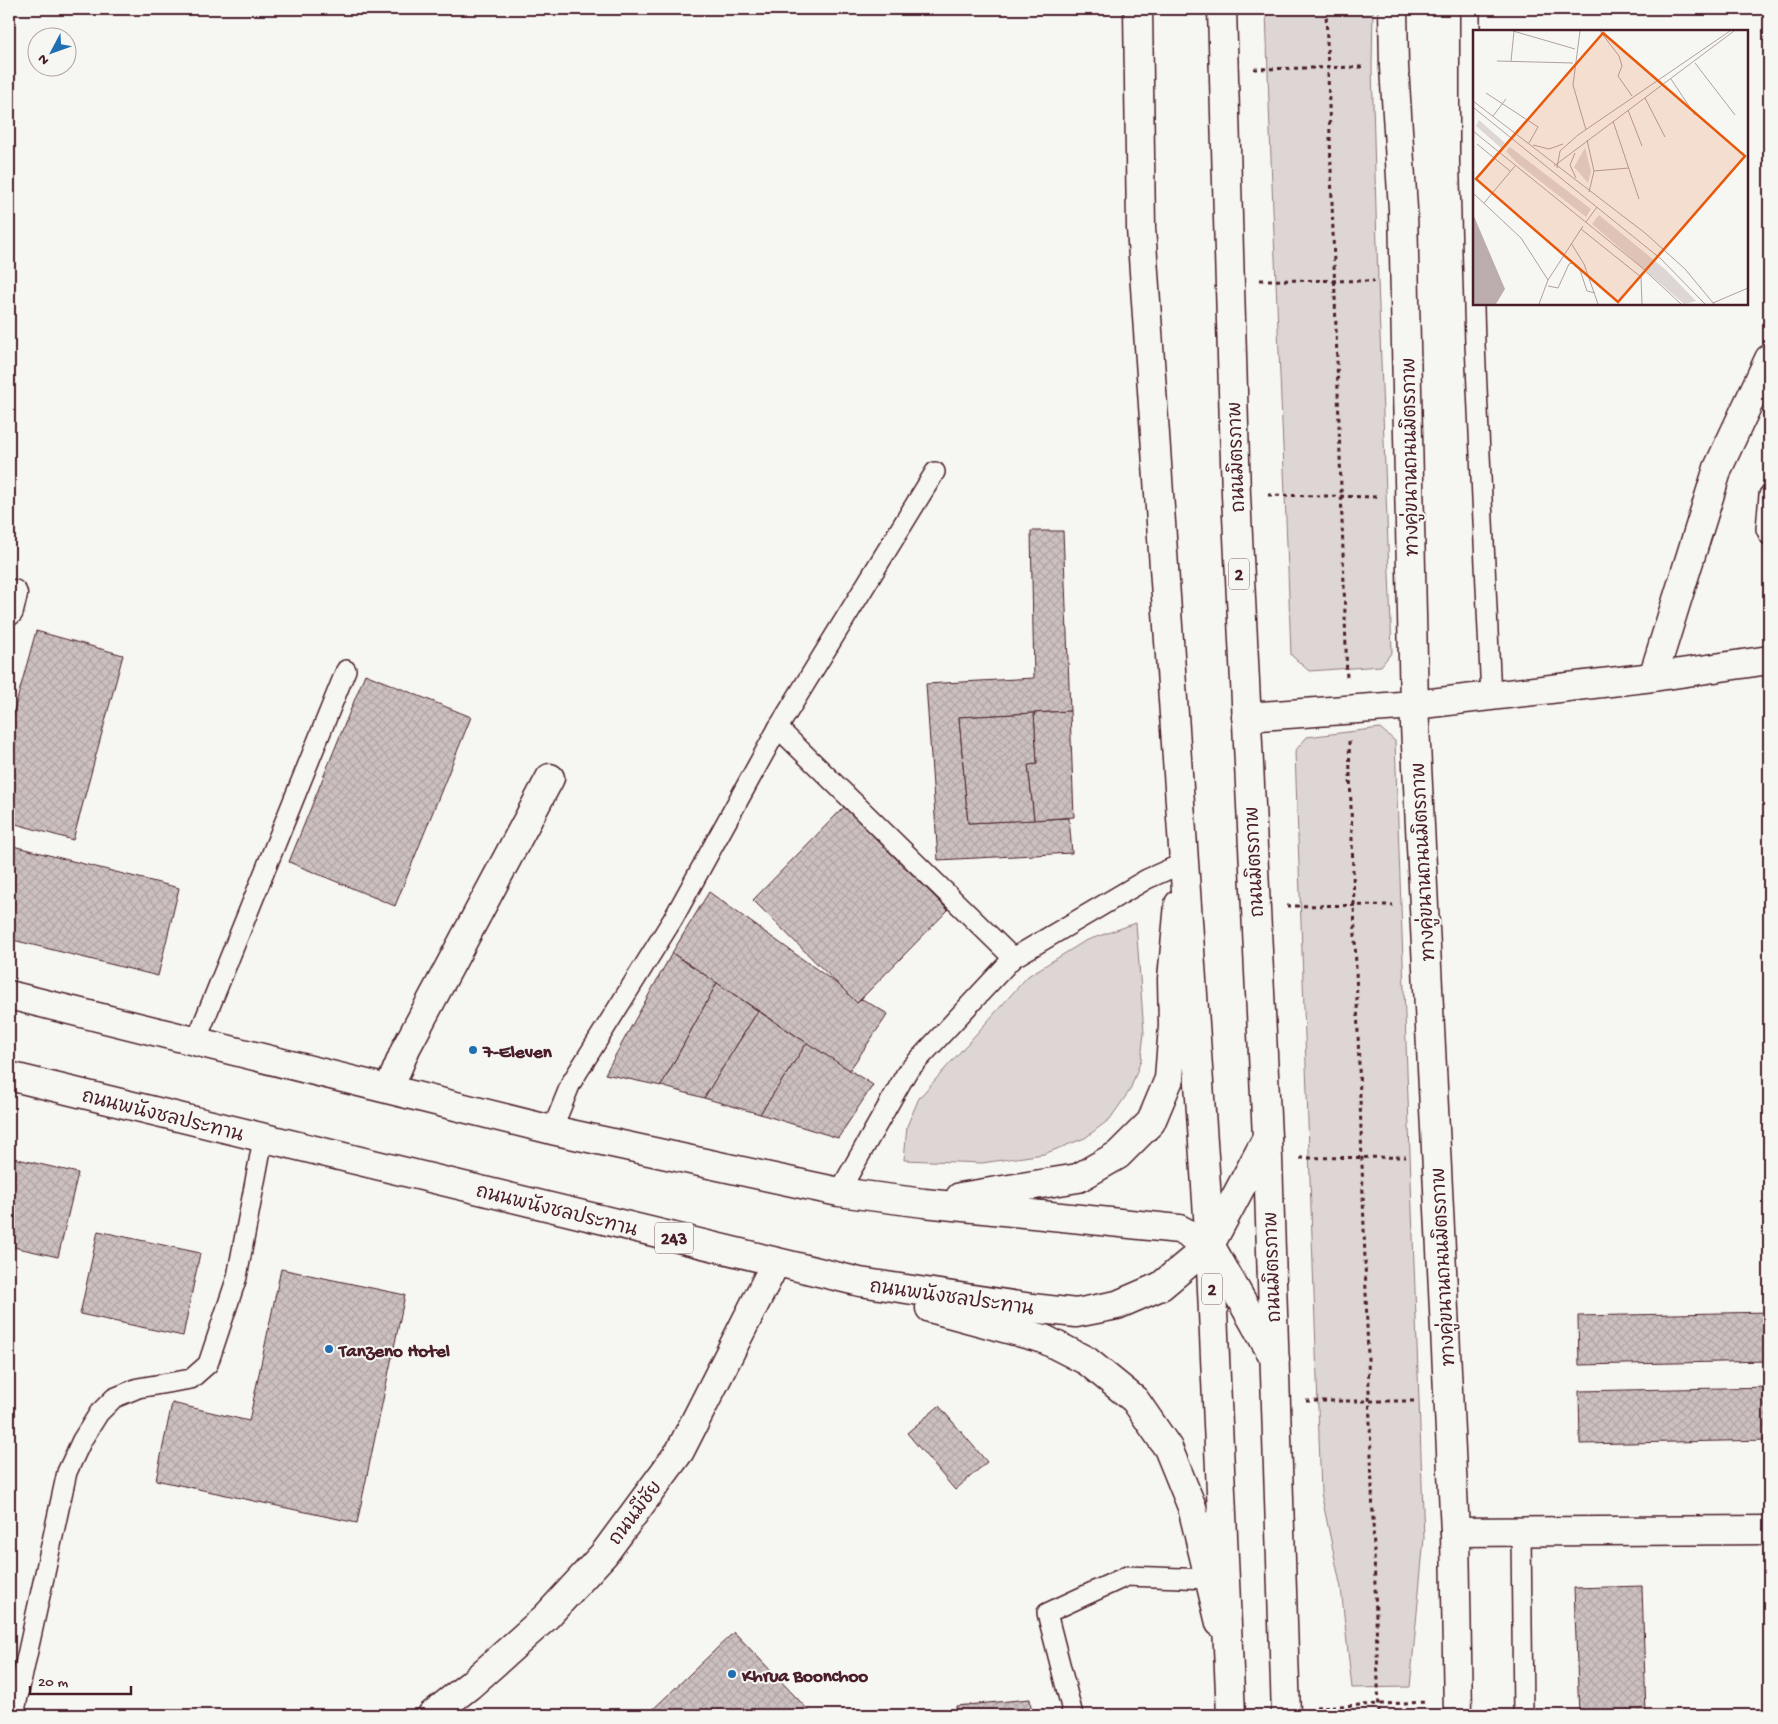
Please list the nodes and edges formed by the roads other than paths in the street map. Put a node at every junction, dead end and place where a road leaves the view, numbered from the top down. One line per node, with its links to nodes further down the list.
1 (1138, 9): 19 (main road, 2)
2 (1222, 9): 16 (main road, ถนนมิตรภาพ / 2)
3 (1393, 9): 15 (main road, ทางคู่ขนานถนนมิตรภาพ)
4 (1470, 9): 5 (lane)
5 (1473, 271)
6 (1474, 305): 14 (lane)
7 (1769, 359): 13 (main road)
8 (935, 472): 17 (lane)
9 (1769, 495): 10 (lane)
10 (1769, 535)
11 (1769, 660): 13 (main road)
12 (346, 670): 22 (lane)
13 (1653, 677): 14 (main road)
14 (1492, 697): 15 (main road)
15 (1414, 705): 16 (main road); 35 (main road, ทางคู่ขนานถนนมิตรภาพ)
16 (1246, 717): 27 (main road, ถนนมิตรภาพ / 2)
17 (778, 728): 20 (lane); 25 (lane)
18 (550, 778): 24 (main road)
19 (1183, 863): 20 (lane); 29 (main road); 30 (main road, 2)
20 (1013, 958): 28 (lane)
21 (9, 995): 22 (main road)
22 (196, 1041): 24 (main road)
23 (9, 1076): 26 (main road, ถนนพนังชลประทาน / 243)
24 (389, 1089): 25 (main road)
25 (552, 1130): 28 (main road)
26 (263, 1138): 31 (main road, ถนนพนังชลประทาน / 243); 41 (lane)
27 (1267, 1148): 30 (main road, ถนนพนังชลประทาน / 243); 33 (main road, ถนนมิตรภาพ / 2)
28 (839, 1192): 29 (main road)
29 (924, 1203): 30 (main road)
30 (1210, 1245): 32 (main road, ถนนพนังชลประทาน / 243); 33 (main road); 38 (main road, 2)
31 (776, 1262): 32 (main road, ถนนพนังชลประทาน / 243); 42 (main road, ถนนมีชัย)
32 (860, 1282): 37 (main road)
33 (1275, 1359): 40 (main road, ถนนมิตรภาพ / 2)
34 (1769, 1530): 36 (main road)
35 (1454, 1532): 36 (main road); 39 (main road, ทางคู่ขนานถนนมิตรภาพ)
36 (1520, 1533): 45 (lane)
37 (1209, 1579): 38 (main road); 43 (lane)
38 (1229, 1661): 44 (main road, 2)
39 (1458, 1708)
40 (1286, 1712)
41 (14, 1715)
42 (432, 1715)
43 (1073, 1715)
44 (1232, 1715)
45 (1524, 1715)

